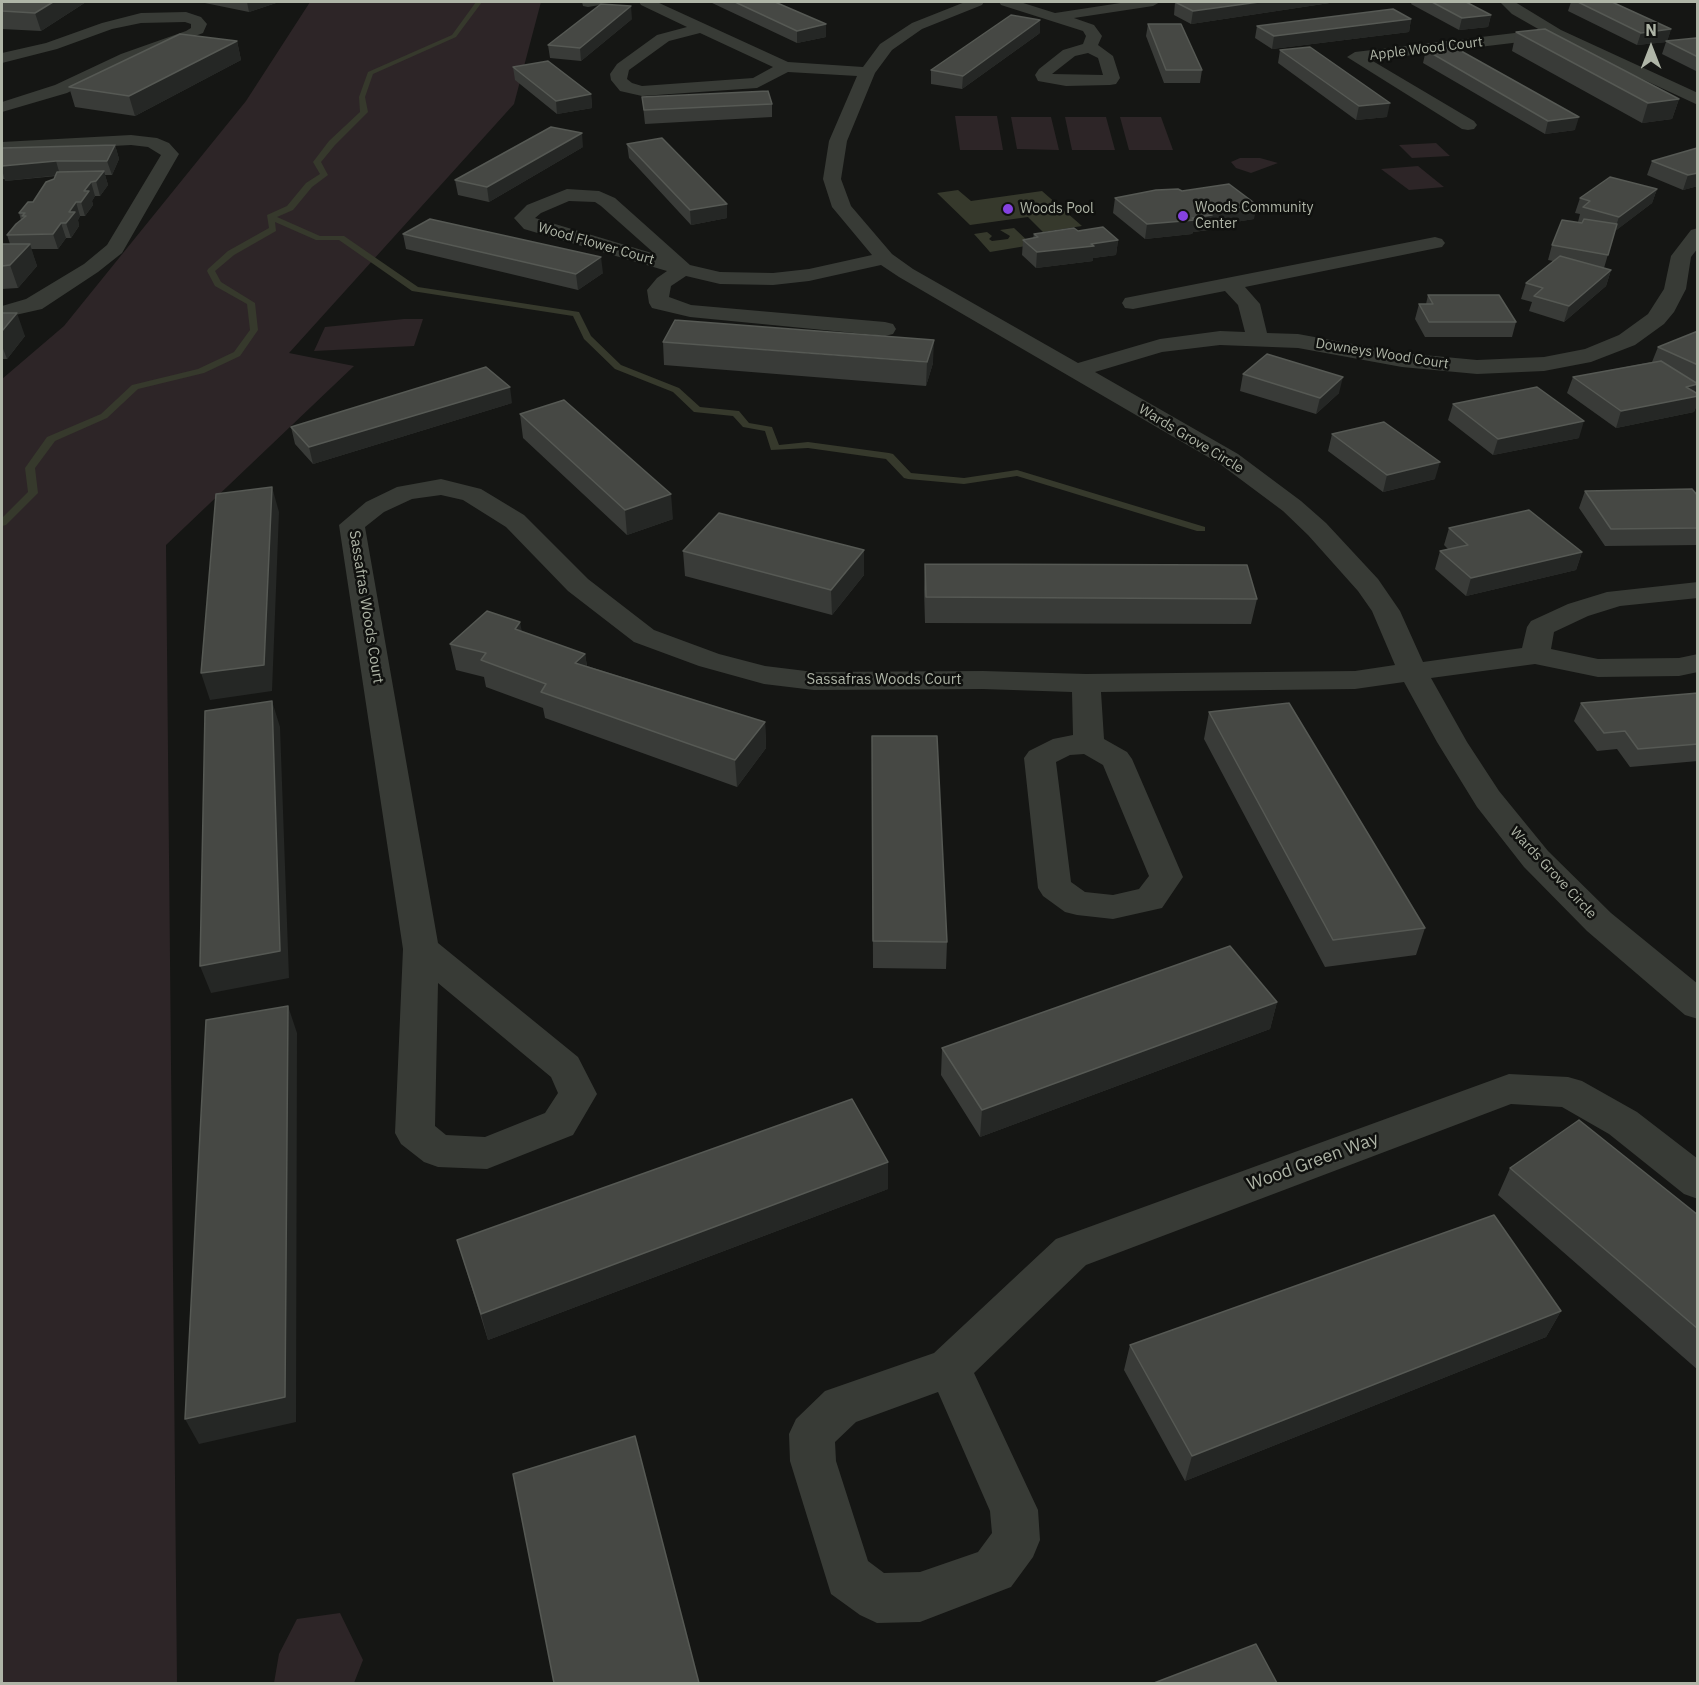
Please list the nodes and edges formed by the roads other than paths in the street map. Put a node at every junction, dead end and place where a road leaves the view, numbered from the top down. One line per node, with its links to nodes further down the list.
1 (646, 2): 7 (street)
2 (978, 2): 12 (street, Wards Grove Circle)
3 (1006, 2): 6 (street)
4 (1153, 2): 6 (street)
5 (1507, 2): 8 (street)
6 (1058, 16): 9 (street)
7 (700, 28): 11 (street); 11 (street)
8 (1556, 33): 13 (street); 15 (street, Apple Wood Court)
9 (1090, 47)
10 (2, 58): 14 (street)
11 (785, 67): 12 (street)
12 (867, 72): 19 (street, Wards Grove Circle)
13 (1698, 100)
14 (2, 107)
15 (1468, 125)
16 (2, 147): 23 (street)
17 (1698, 234): 25 (street, Downeys Wood Court)
18 (1436, 243): 21 (street)
19 (885, 258): 20 (street, Wood Flower Court); 26 (street, Wards Grove Circle)
20 (682, 269): 20 (street, Wood Flower Court); 24 (street, Wood Flower Court)
21 (1229, 284): 22 (street); 25 (street)
22 (1133, 303)
23 (2, 312)
24 (885, 330)
25 (1257, 338): 26 (street, Downeys Wood Court)
26 (1075, 370): 30 (street, Wards Grove Circle)
27 (1698, 590): 28 (street)
28 (1535, 655): 29 (street, Sassafras Woods Court); 30 (street, Sassafras Woods Court)
29 (1698, 663)
30 (1412, 670): 31 (street, Sassafras Woods Court); 34 (street, Wards Grove Circle)
31 (1086, 683): 32 (street); 33 (street, Sassafras Woods Court)
32 (1089, 744): 32 (street)
33 (421, 949): 33 (street, Sassafras Woods Court)
34 (1698, 1005)
35 (1698, 1182): 36 (street, Wood Green Way)
36 (949, 1368): 36 (street, Wood Green Way)

